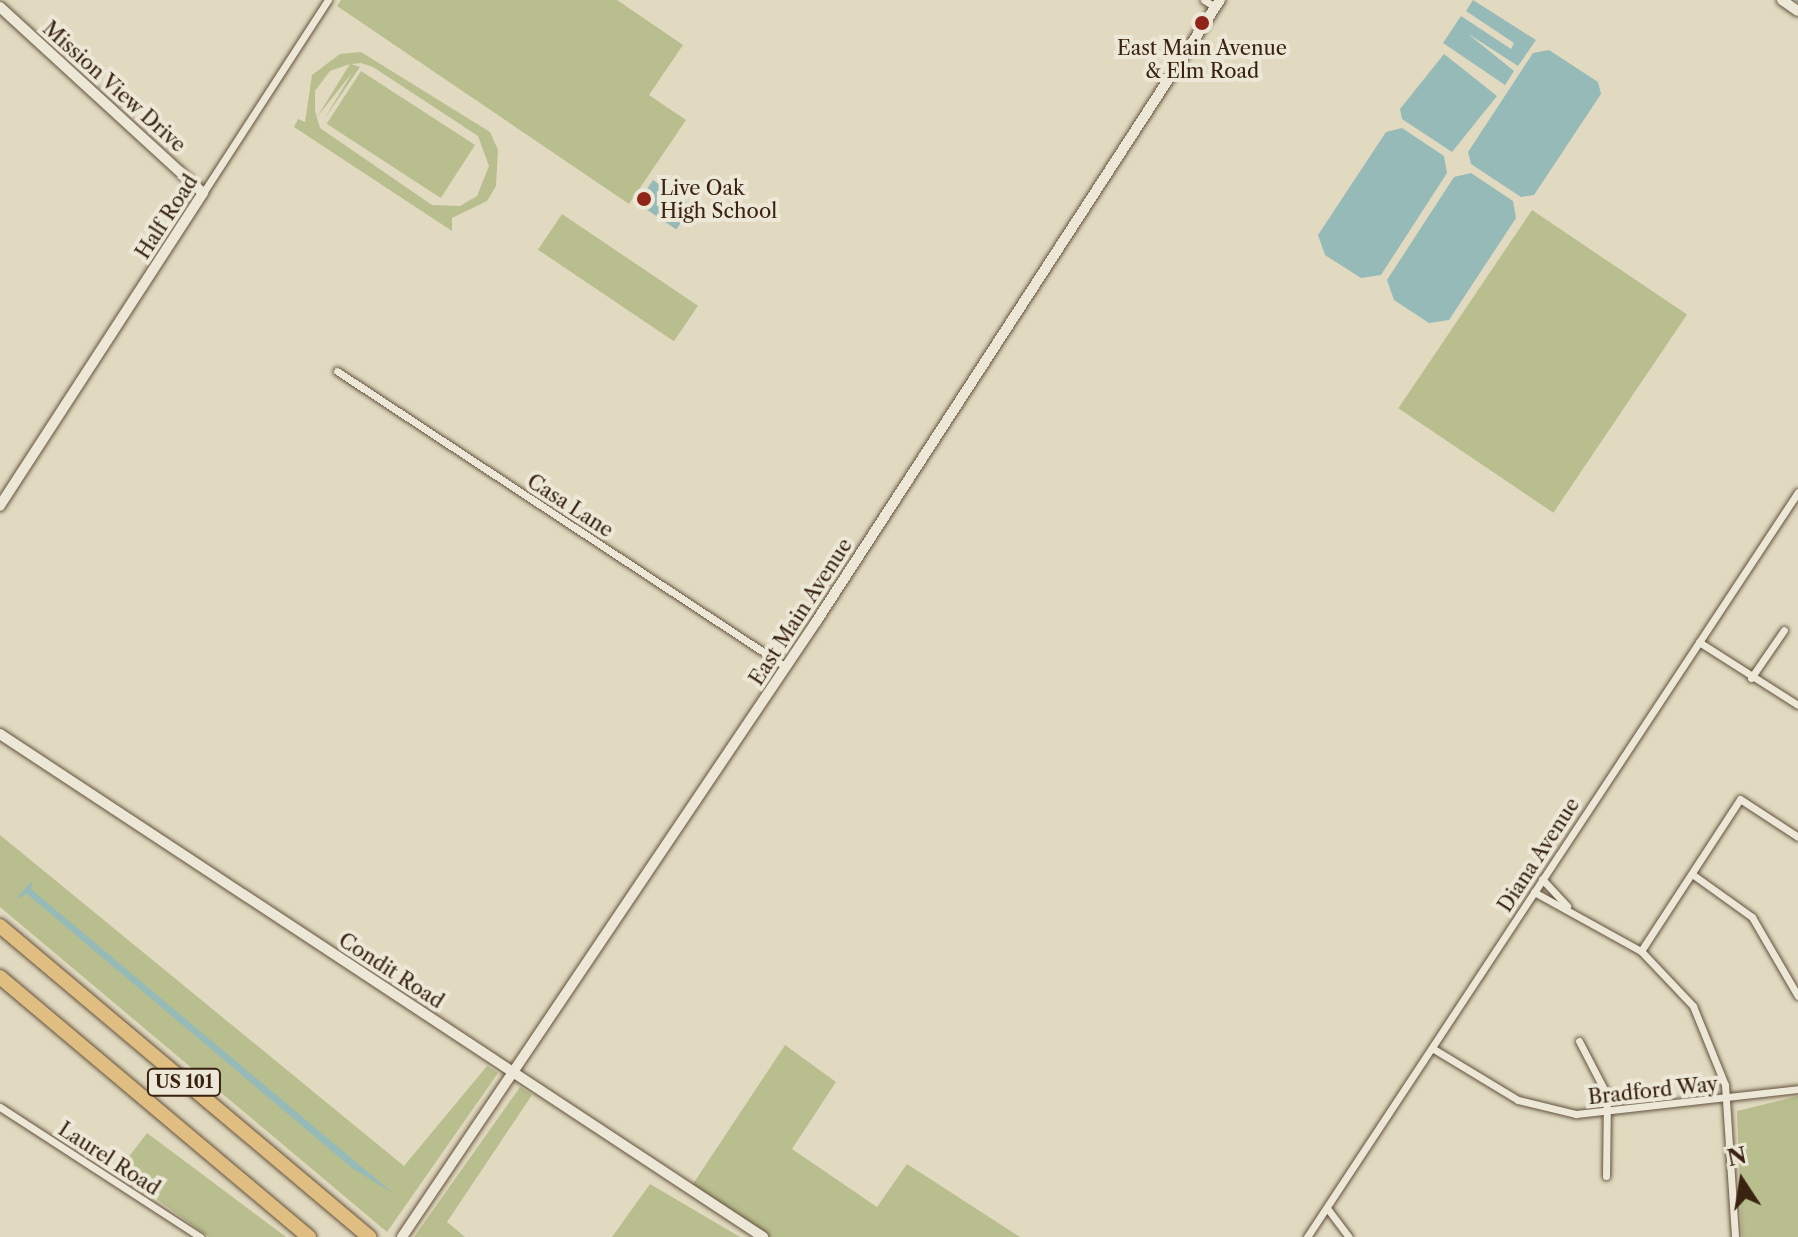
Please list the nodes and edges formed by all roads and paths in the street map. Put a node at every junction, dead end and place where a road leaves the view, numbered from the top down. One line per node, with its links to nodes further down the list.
1 (328, 0): 7 (street, Half Road)
2 (1204, 0): 4 (street)
3 (1782, 0): 6 (street)
4 (1217, 4): 15 (street, East Main Avenue)
5 (0, 7): 7 (street, Mission View Drive)
6 (1798, 11)
7 (203, 193): 9 (street, Half Road)
8 (337, 371): 15 (street, Casa Lane)
9 (35, 453): 11 (street, Half Road); 12 (street, Half Road)
10 (1798, 492): 14 (street, Diana Avenue)
11 (0, 495)
12 (0, 506)
13 (1784, 630): 16 (street)
14 (1699, 642): 16 (street); 21 (street, Diana Avenue)
15 (786, 667): 30 (street, East Main Avenue)
16 (1751, 678): 17 (street)
17 (1798, 705)
18 (0, 734): 30 (street, Condit Road)
19 (1798, 837): 20 (street)
20 (1692, 874): 25 (street); 27 (street)
21 (1542, 879): 22 (street, Diana Avenue); 23 (street)
22 (1534, 892): 23 (street); 29 (street, Diana Avenue)
23 (1567, 906): 25 (street)
24 (0, 926): 40 (highway, US 101)
25 (1641, 951): 32 (street)
26 (0, 977): 39 (highway, US 101)
27 (1798, 996)
28 (1579, 1041): 34 (street)
29 (1432, 1048): 34 (street, Bradford Way); 36 (street, Diana Avenue)
30 (517, 1074): 37 (street, East Main Avenue); 41 (street, Condit Road)
31 (1798, 1089): 32 (street, Bradford Way)
32 (1727, 1099): 34 (street, Bradford Way); 44 (street)
33 (0, 1107): 38 (street, Laurel Road)
34 (1607, 1115): 35 (street)
35 (1606, 1176)
36 (1327, 1208): 42 (street, Diana Avenue); 43 (street)
37 (402, 1236)
38 (200, 1237)
39 (309, 1237)
40 (369, 1237)
41 (763, 1237)
42 (1307, 1237)
43 (1349, 1237)
44 (1735, 1237)

